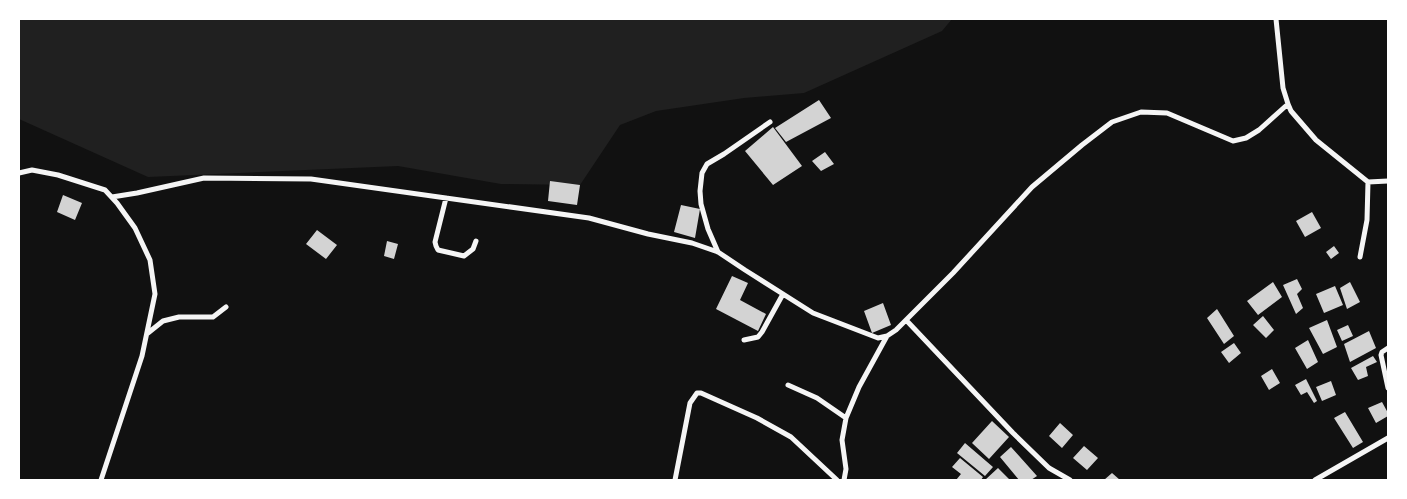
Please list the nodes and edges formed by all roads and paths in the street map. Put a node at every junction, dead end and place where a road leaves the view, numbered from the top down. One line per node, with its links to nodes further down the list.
1 (1276, 19): 2 (street)
2 (1288, 104): 5 (street); 14 (street)
3 (770, 122): 10 (street)
4 (19, 173): 7 (street)
5 (1368, 182): 6 (street); 11 (street)
6 (1388, 182)
7 (112, 197): 8 (street); 15 (street)
8 (446, 198): 9 (street); 10 (street)
9 (476, 242)
10 (718, 252): 12 (street)
11 (1360, 257)
12 (783, 294): 16 (street); 17 (street)
13 (226, 307): 15 (street)
14 (906, 320): 16 (street); 27 (street)
15 (147, 333): 23 (street)
16 (887, 336): 21 (street)
17 (744, 340)
18 (1388, 348): 20 (street)
19 (788, 385): 21 (street)
20 (1388, 388)
21 (846, 418): 26 (street)
22 (1388, 438): 28 (street)
23 (101, 480)
24 (674, 480): 25 (street)
25 (836, 480)
26 (844, 480)
27 (1070, 480)
28 (1315, 480)

